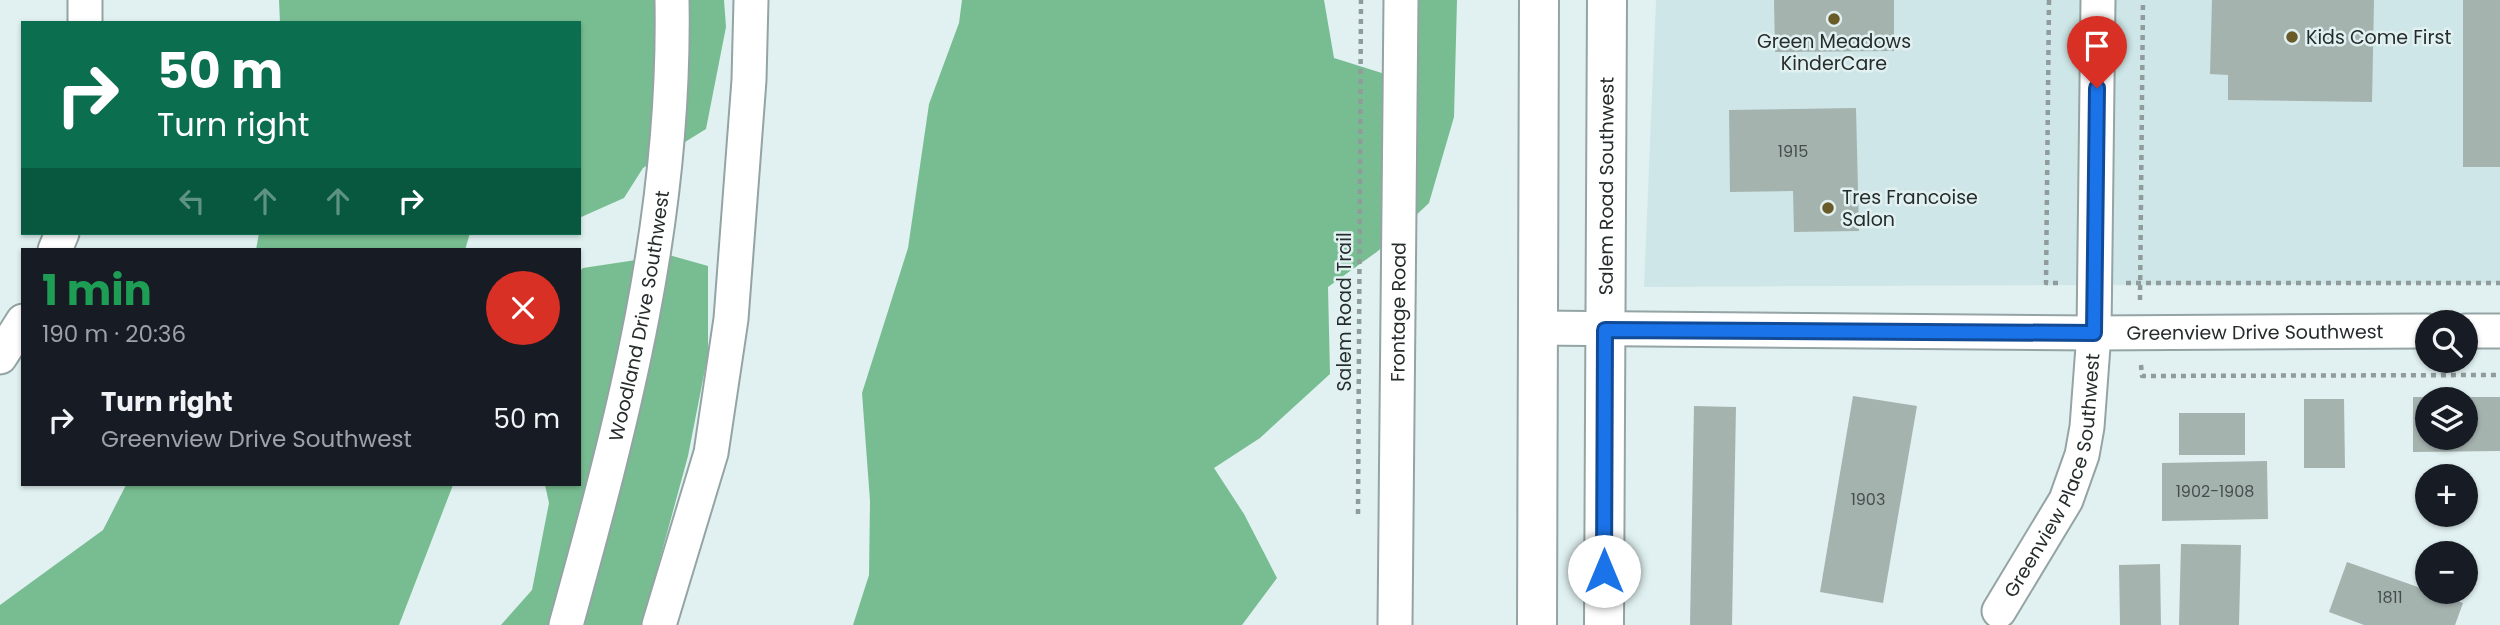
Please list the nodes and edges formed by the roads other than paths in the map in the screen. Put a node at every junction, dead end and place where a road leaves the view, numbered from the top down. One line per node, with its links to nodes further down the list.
1 (85, 0): 8 (street)
2 (672, 0): 18 (street, Woodland Drive Southwest)
3 (751, 0): 19 (street)
4 (1401, 0): 20 (street, Frontage Road)
5 (1539, 0): 10 (main road)
6 (1607, 0): 11 (main road, Salem Road Southwest)
7 (2098, 0): 15 (street, Greenview Place Southwest)
8 (85, 21)
9 (21, 324): 16 (street)
10 (1536, 328): 11 (street, Greenview Drive Southwest); 21 (main road)
11 (1605, 330): 15 (street, Greenview Drive Southwest); 22 (main road, Salem Road Southwest)
12 (2415, 331): 15 (street, Greenview Drive Southwest)
13 (2478, 331): 14 (street)
14 (2500, 331)
15 (2094, 333): 17 (street, Greenview Place Southwest)
16 (0, 357)
17 (1999, 611)
18 (566, 625)
19 (659, 625)
20 (1395, 625)
21 (1536, 625)
22 (1604, 625)

